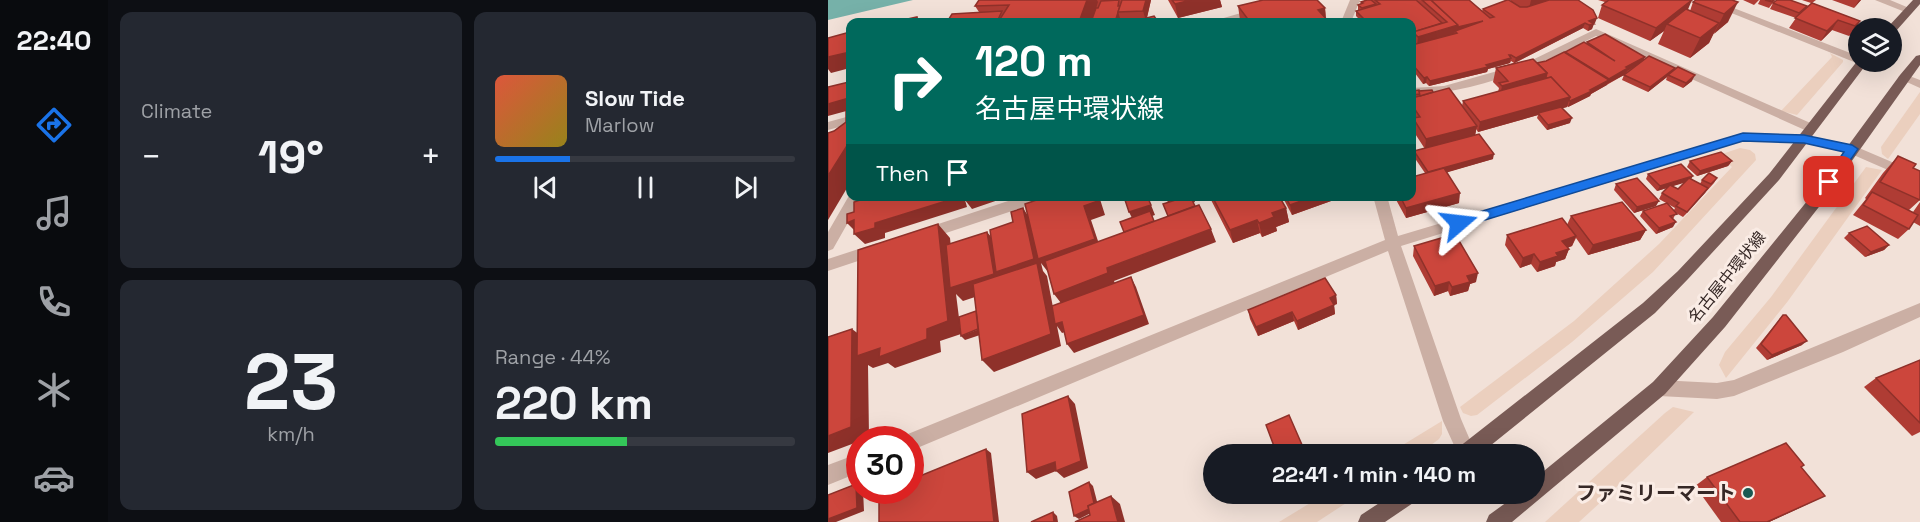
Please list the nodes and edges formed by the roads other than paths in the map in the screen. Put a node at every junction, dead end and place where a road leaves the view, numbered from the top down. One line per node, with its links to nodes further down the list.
1 (1355, 0): 8 (street)
2 (1704, 0): 10 (street)
3 (1880, 0): 6 (street)
4 (1918, 0): 6 (main road)
5 (1269, 8): 7 (street)
6 (1909, 10): 9 (main road)
7 (1230, 18)
8 (1348, 18)
9 (1902, 18)
10 (1848, 56)
11 (1920, 58): 13 (main road, 名古屋中環状線)
12 (1853, 72): 18 (main road, 名古屋中環状線)
13 (1904, 77): 14 (street); 19 (main road, 名古屋中環状線)
14 (1920, 84)
15 (1416, 91): 18 (street)
16 (846, 121): 17 (street)
17 (828, 126)
18 (1808, 133): 19 (street); 24 (street); 31 (main road, 名古屋中環状線)
19 (1852, 149): 20 (street); 28 (main road, 名古屋中環状線)
20 (1920, 180)
21 (853, 201): 25 (street)
22 (1025, 201): 26 (street)
23 (1381, 201): 24 (street)
24 (1394, 243): 29 (street); 30 (street)
25 (828, 245)
26 (828, 265)
27 (1920, 310): 28 (street)
28 (1659, 388): 34 (main road, 名古屋中環状線)
29 (924, 436)
30 (1462, 444)
31 (1479, 444)
32 (846, 468): 33 (street)
33 (828, 475)
34 (1545, 484)
35 (1394, 504): 37 (main road)
36 (1520, 504): 38 (main road, 名古屋中環状線)
37 (1368, 522)
38 (1496, 522)

